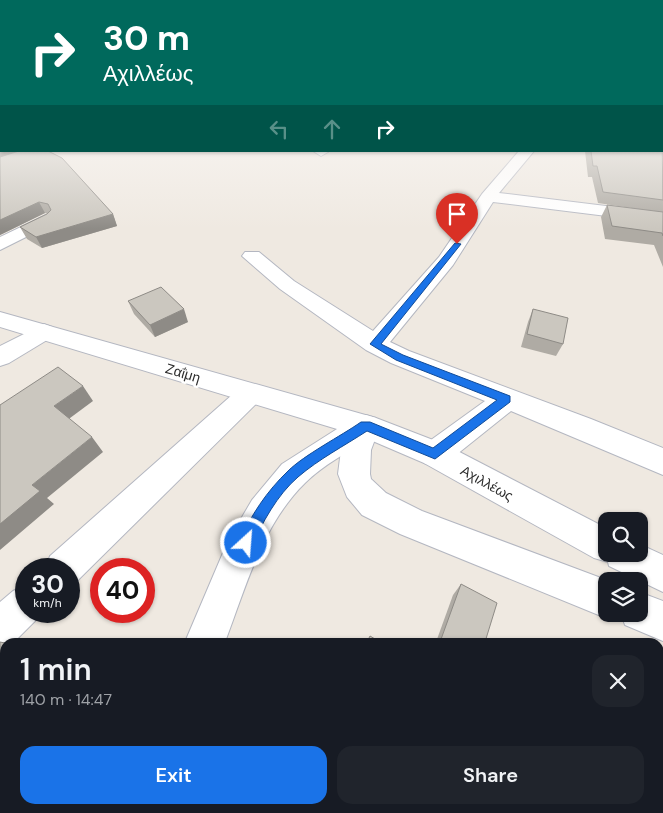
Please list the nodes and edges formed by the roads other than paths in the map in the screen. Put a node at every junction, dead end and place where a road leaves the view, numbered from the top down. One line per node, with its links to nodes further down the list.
1 (525, 153): 2 (street)
2 (488, 197): 3 (street); 9 (street)
3 (663, 218)
4 (46, 220): 5 (street)
5 (0, 244)
6 (252, 256): 9 (street)
7 (0, 320): 8 (street, Ζαΐμη)
8 (44, 332): 10 (street); 11 (street, Ζαΐμη)
9 (375, 344): 12 (street)
10 (0, 357)
11 (250, 394): 13 (street, Ζαΐμη); 17 (street)
12 (506, 399): 14 (street); 15 (street)
13 (366, 426): 14 (street, Αχιλλέως); 20 (street); 25 (street)
14 (435, 454): 16 (street, Αχιλλέως)
15 (663, 462)
16 (598, 542)
17 (76, 558)
18 (638, 562): 19 (street)
19 (663, 574)
20 (598, 596)
21 (15, 614): 24 (street)
22 (648, 615): 23 (street)
23 (663, 621)
24 (0, 628)
25 (207, 638)

